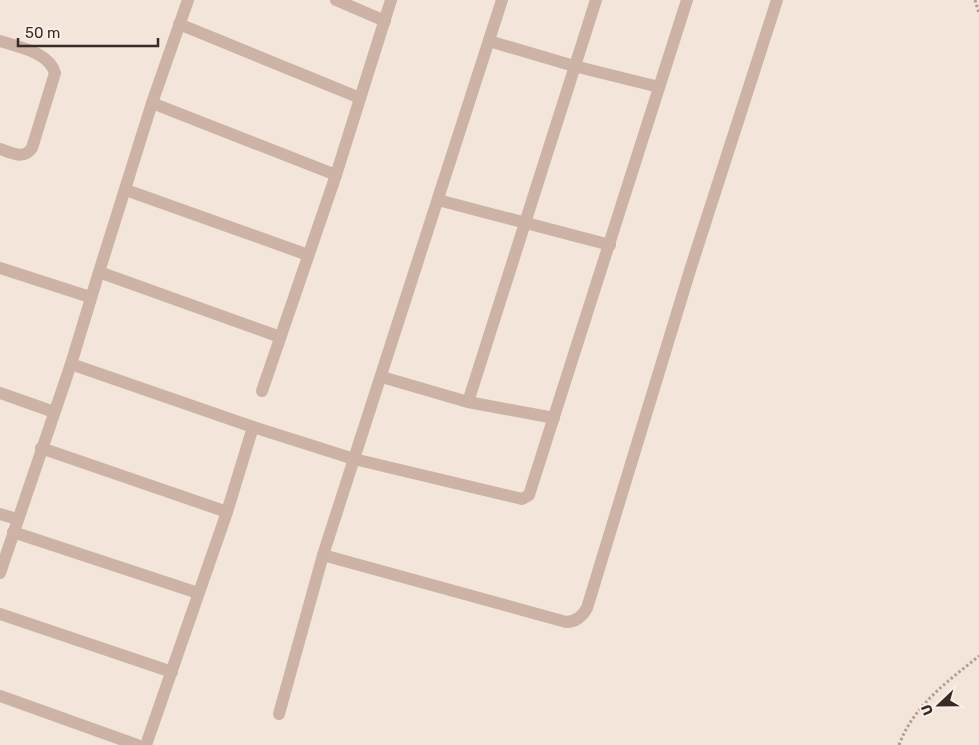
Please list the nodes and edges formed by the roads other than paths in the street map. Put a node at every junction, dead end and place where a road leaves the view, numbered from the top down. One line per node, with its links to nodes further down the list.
1 (188, 0): 9 (street)
2 (336, 0): 8 (street)
3 (391, 0): 8 (street)
4 (502, 0): 11 (street)
5 (596, 0): 12 (street)
6 (687, 0): 13 (street)
7 (777, 0): 41 (street)
8 (385, 21): 14 (street)
9 (179, 24): 14 (street); 15 (street)
10 (0, 41): 16 (street)
11 (489, 41): 12 (street); 19 (street)
12 (574, 66): 13 (street); 20 (street)
13 (659, 87): 21 (street)
14 (360, 98): 17 (street)
15 (152, 103): 17 (street); 18 (street)
16 (0, 149)
17 (336, 175): 22 (street)
18 (126, 190): 22 (street); 24 (street)
19 (438, 200): 20 (street); 28 (street)
20 (525, 224): 21 (street); 31 (street)
21 (610, 245): 33 (street)
22 (308, 256): 26 (street)
23 (0, 268): 25 (street)
24 (99, 272): 25 (street); 26 (street)
25 (90, 297): 27 (street)
26 (280, 337): 29 (street)
27 (71, 364): 32 (street); 34 (street)
28 (382, 377): 31 (street); 36 (street)
29 (262, 391)
30 (0, 393): 32 (street)
31 (468, 402): 33 (street)
32 (54, 412): 35 (street)
33 (554, 418): 36 (street)
34 (253, 427): 36 (street); 37 (street)
35 (41, 448): 37 (street); 39 (street)
36 (354, 459): 41 (street)
37 (227, 512): 43 (street)
38 (0, 514): 39 (street)
39 (17, 519): 40 (street)
40 (13, 532): 42 (street); 43 (street)
41 (323, 555): 47 (street)
42 (0, 573)
43 (198, 593): 45 (street)
44 (0, 614): 45 (street)
45 (172, 672): 49 (street)
46 (0, 696): 48 (street)
47 (279, 714)
48 (137, 745)
49 (146, 745)

